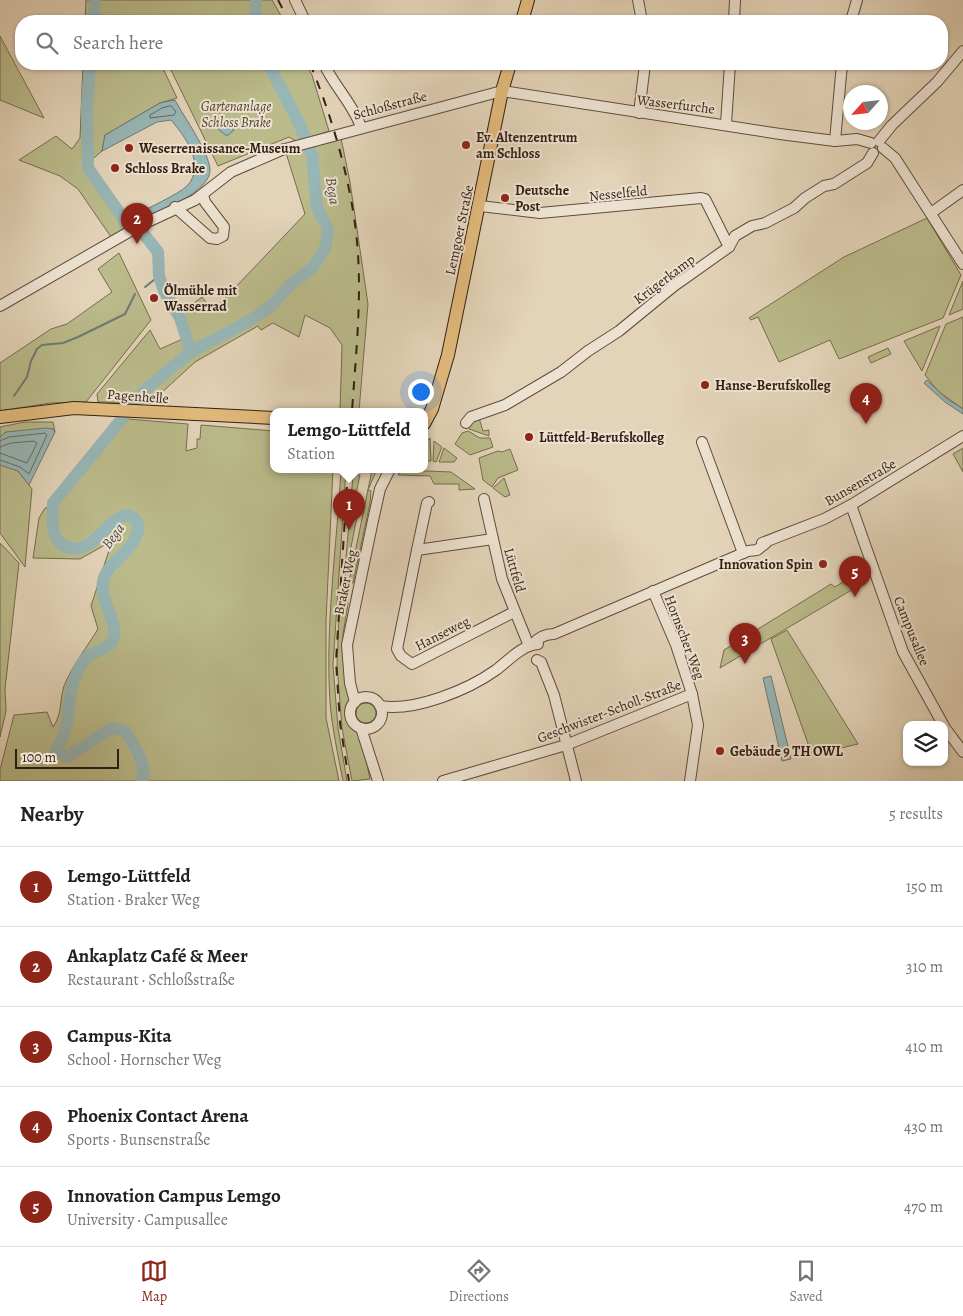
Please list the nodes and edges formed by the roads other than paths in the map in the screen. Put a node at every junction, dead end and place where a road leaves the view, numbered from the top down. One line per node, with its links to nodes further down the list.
1 (295, 0): 5 (street)
2 (638, 0): 6 (street)
3 (735, 0): 7 (street)
4 (857, 0): 8 (street)
5 (302, 15)
6 (641, 15)
7 (734, 15)
8 (853, 15)
9 (963, 51): 10 (street)
10 (948, 69)
11 (327, 70): 20 (street)
12 (508, 70): 17 (main road, Lemgoer Straße)
13 (645, 70): 18 (street)
14 (730, 70): 19 (street)
15 (841, 70): 21 (street)
16 (947, 70): 22 (street)
17 (502, 91): 18 (street, Wasserfurche); 20 (street, Schloßstraße); 25 (main road, Lemgoer Straße)
18 (639, 113): 19 (street, Wasserfurche)
19 (726, 124): 21 (street, Wasserfurche)
20 (361, 127): 24 (street, Schloßstraße)
21 (835, 141): 22 (street, Wasserfurche)
22 (876, 148): 27 (street); 28 (street, Krügerkamp)
23 (963, 190): 27 (street)
24 (203, 195): 26 (street, Schloßstraße); 26 (street)
25 (480, 206): 28 (street, Nesselfeld); 31 (main road, Lemgoer Straße)
26 (176, 208): 30 (street, Schloßstraße)
27 (931, 213): 29 (street)
28 (729, 247): 36 (street, Krügerkamp)
29 (963, 264)
30 (0, 306)
31 (434, 402): 32 (main road, Lemgoer Straße); 33 (main road, Lemgoer Straße)
32 (428, 412)
33 (428, 415)
34 (0, 417): 35 (main road, Pagenhelle)
35 (270, 418)
36 (466, 423)
37 (963, 436): 42 (street, Bunsenstraße)
38 (702, 442): 45 (street)
39 (388, 473): 51 (street, Braker Weg)
40 (484, 499): 43 (street, Lüttfeld)
41 (430, 502): 44 (street, Hanseweg)
42 (852, 508): 45 (street, Bunsenstraße); 57 (street, Campusallee)
43 (493, 538): 44 (street); 47 (street, Lüttfeld)
44 (417, 550): 47 (street, Hanseweg)
45 (746, 552): 46 (street, Bunsenstraße)
46 (653, 591): 48 (street, Bunsenstraße); 50 (street, Hornscher Weg)
47 (514, 612): 48 (street, Lüttfeld)
48 (531, 645): 53 (street, Bunsenstraße)
49 (537, 660): 56 (street)
50 (693, 697): 56 (street, Geschwister-Scholl-Straße); 63 (street, Hornscher Weg)
51 (359, 700): 52 (street); 55 (street, Braker Weg)
52 (380, 706): 53 (street, Bunsenstraße); 54 (street)
53 (406, 706): 54 (street, Bunsenstraße)
54 (381, 719): 55 (street)
55 (365, 728): 58 (street, Braker Weg)
56 (566, 745): 61 (street, Geschwister-Scholl-Straße); 62 (street)
57 (963, 752)
58 (374, 769): 59 (street, Braker Weg); 60 (street, Braker Weg)
59 (374, 781)
60 (378, 781)
61 (443, 781)
62 (576, 781)
63 (690, 781)

